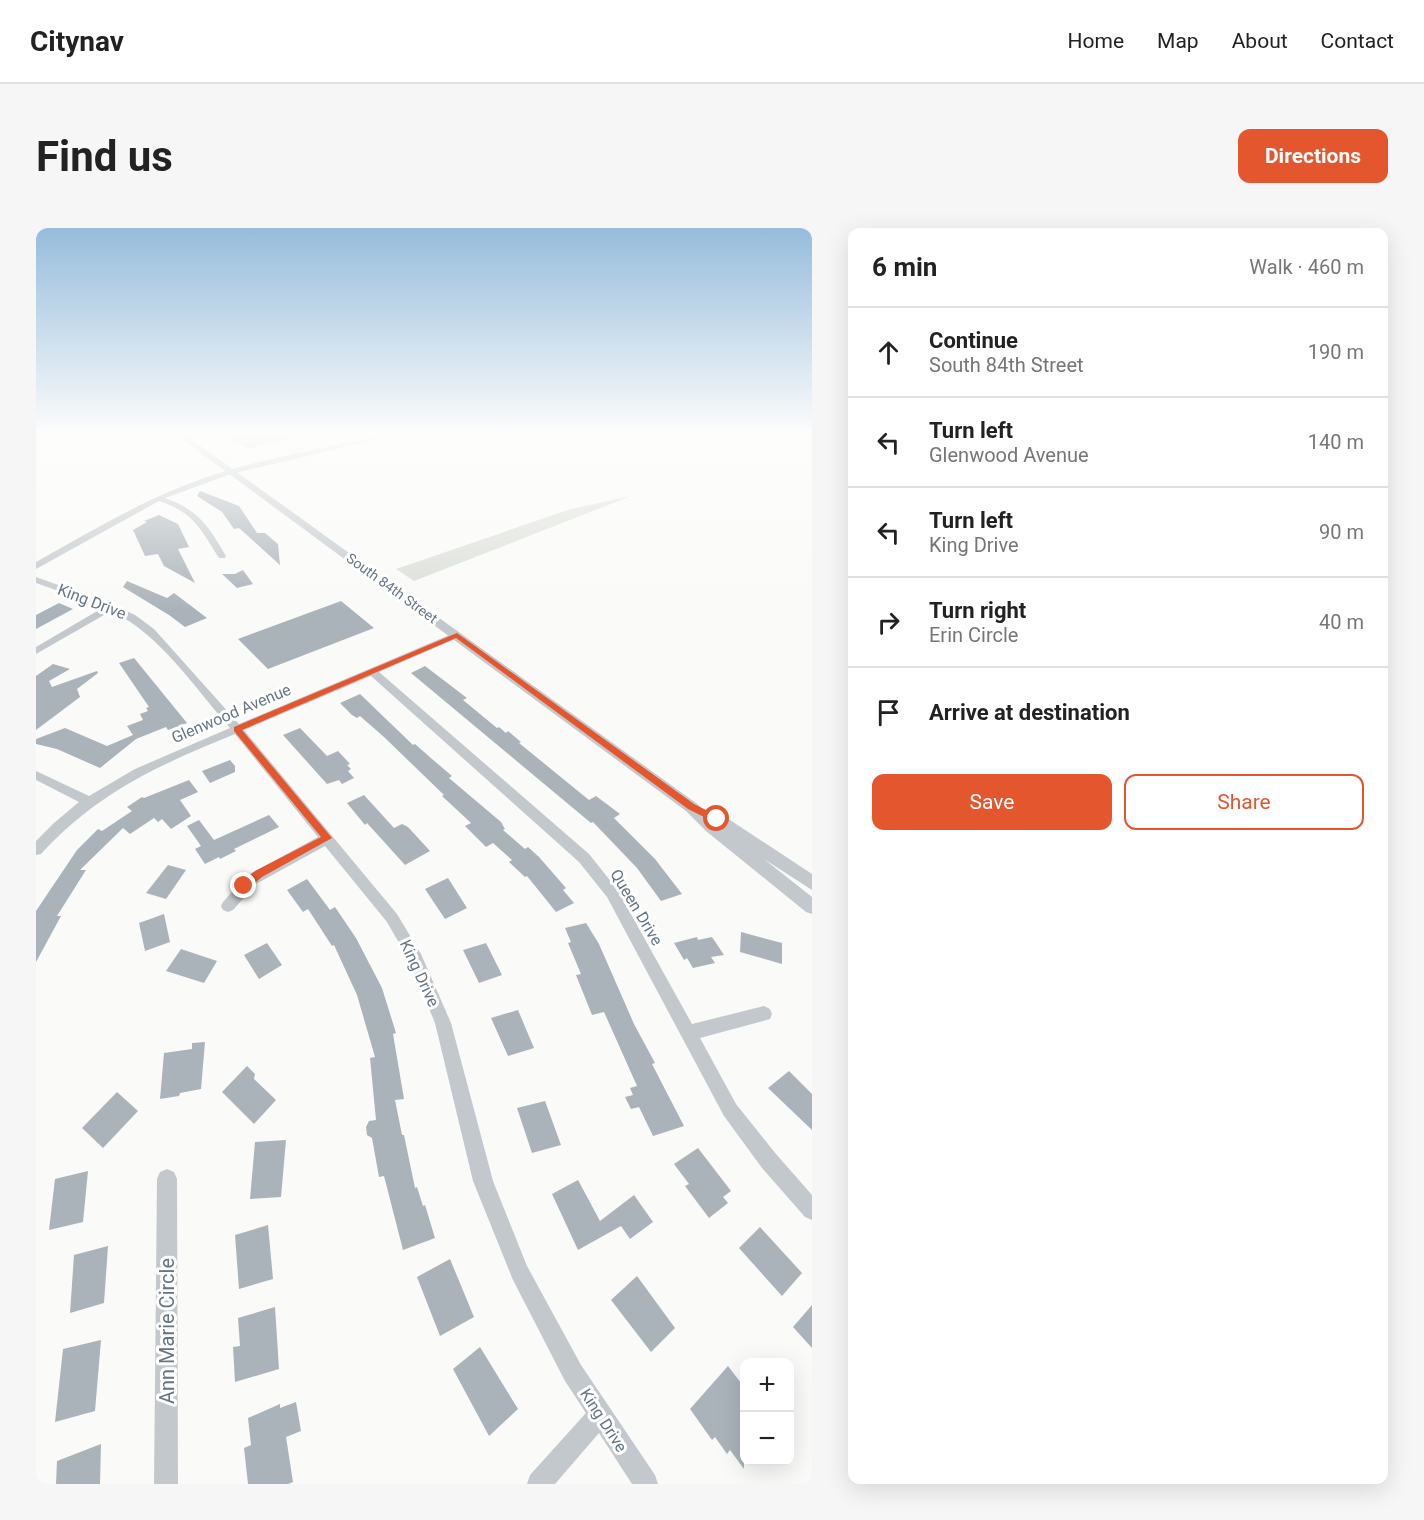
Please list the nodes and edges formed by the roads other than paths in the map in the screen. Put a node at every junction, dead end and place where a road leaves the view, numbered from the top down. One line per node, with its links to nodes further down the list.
1 (173, 493): 3 (street)
2 (259, 493): 8 (street, South 84th Street)
3 (160, 499): 4 (street); 5 (street)
4 (222, 556)
5 (36, 566)
6 (36, 580): 7 (street, King Drive)
7 (111, 607): 9 (street); 11 (street, King Drive)
8 (457, 635): 10 (street, Glenwood Avenue); 14 (street, South 84th Street)
9 (36, 651)
10 (372, 672): 11 (street, Glenwood Avenue); 21 (street, Queen Drive)
11 (237, 729): 13 (street, Glenwood Avenue); 15 (street, King Drive)
12 (36, 775): 13 (street)
13 (89, 801): 16 (street, Glenwood Avenue)
14 (691, 807): 17 (street, South 84th Street); 19 (street, South 84th Street)
15 (328, 838): 18 (street); 24 (street, King Drive)
16 (36, 850)
17 (812, 883)
18 (228, 906)
19 (812, 907)
20 (764, 1014): 21 (street)
21 (689, 1033): 23 (street, Queen Drive)
22 (167, 1179): 25 (street, Ann Marie Circle)
23 (812, 1210)
24 (600, 1415): 26 (street); 27 (street, King Drive)
25 (166, 1484)
26 (538, 1484)
27 (646, 1484)

